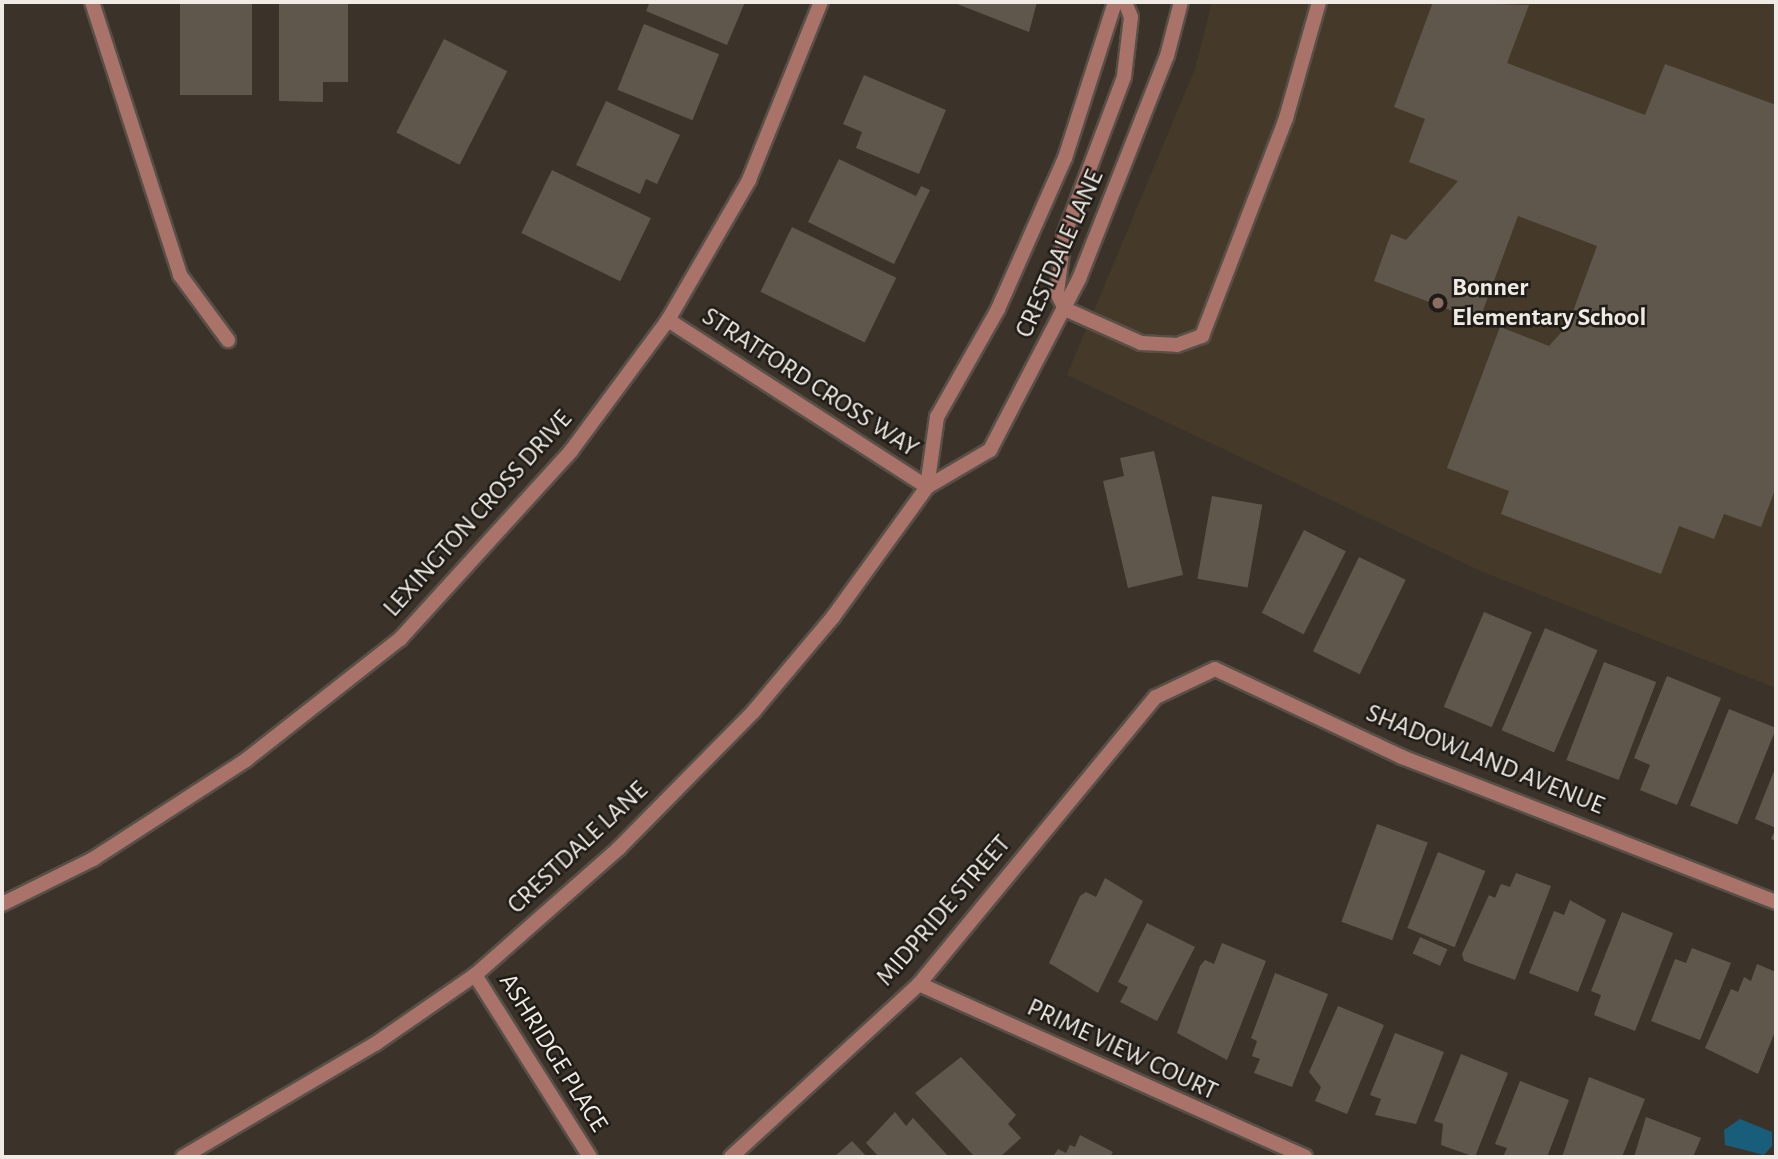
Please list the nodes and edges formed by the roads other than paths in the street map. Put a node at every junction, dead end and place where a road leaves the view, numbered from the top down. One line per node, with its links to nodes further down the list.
1 (92, 2): 9 (street)
2 (821, 2): 8 (street, LEXINGTON CROSS DRIVE)
3 (1115, 2): 10 (street, CRESTDALE LANE)
4 (1125, 2): 7 (street)
5 (1181, 2): 7 (street, CRESTDALE LANE)
6 (1319, 2): 7 (street)
7 (1065, 309): 10 (street, CRESTDALE LANE)
8 (667, 320): 10 (street, STRATFORD CROSS WAY); 13 (street, LEXINGTON CROSS DRIVE)
9 (228, 341)
10 (927, 487): 14 (street, CRESTDALE LANE)
11 (1181, 687): 12 (street, SHADOWLAND AVENUE); 15 (street, MIDPRIDE STREET)
12 (1776, 902)
13 (2, 904)
14 (475, 975): 16 (street, CRESTDALE LANE); 17 (street, ASHRIDGE PLACE)
15 (919, 984): 18 (street, MIDPRIDE STREET); 19 (street, PRIME VIEW COURT)
16 (183, 1157)
17 (590, 1157)
18 (731, 1157)
19 (1305, 1157)

